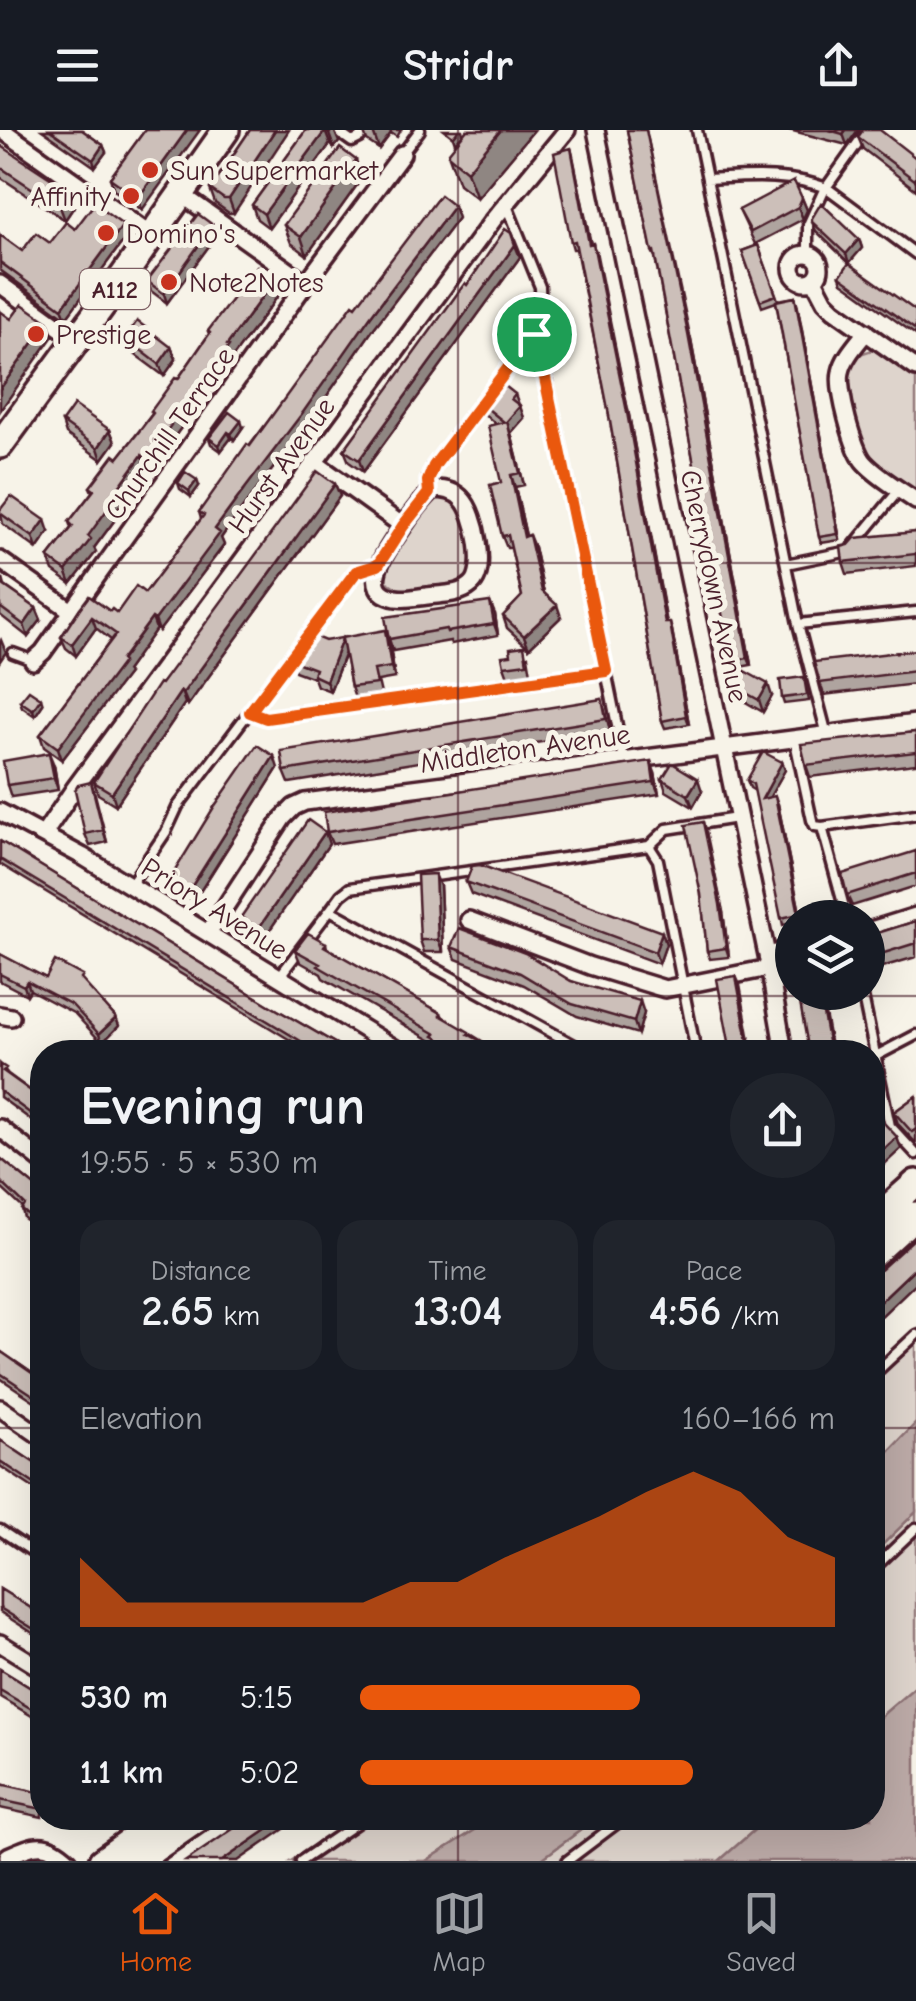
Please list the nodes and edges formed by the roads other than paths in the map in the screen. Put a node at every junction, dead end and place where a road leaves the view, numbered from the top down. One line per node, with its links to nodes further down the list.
1 (2, 130): 15 (street)
2 (226, 130): 13 (main road, A112)
3 (336, 130): 4 (lane)
4 (366, 130)
5 (420, 130): 10 (lane)
6 (567, 130): 14 (street, Hurst Avenue)
7 (596, 130): 43 (street, Cherrydown Avenue)
8 (696, 130): 11 (lane)
9 (868, 130): 12 (lane)
10 (402, 154): 18 (street, Churchill Terrace)
11 (707, 179): 12 (lane); 31 (lane)
12 (827, 188): 16 (lane); 17 (lane)
13 (181, 194): 15 (main road, A112); 18 (street)
14 (506, 203): 21 (lane); 25 (street, Hurst Avenue)
15 (152, 236): 22 (main road, A112)
16 (916, 254)
17 (808, 255): 20 (street)
18 (306, 283): 33 (street, Churchill Terrace)
19 (0, 284): 22 (street)
20 (866, 332): 23 (street); 26 (street)
21 (534, 334): 27 (lane); 38 (lane)
22 (77, 340): 24 (main road, A112)
23 (916, 368)
24 (0, 445)
25 (314, 462): 29 (street); 49 (street, Hurst Avenue)
26 (900, 489): 28 (street); 31 (lane)
27 (429, 493): 29 (street); 32 (street)
28 (916, 500)
29 (403, 526): 32 (street)
30 (0, 560): 33 (street)
31 (786, 564): 35 (lane)
32 (378, 565): 39 (lane)
33 (72, 612): 37 (street, Churchill Terrace)
34 (916, 612): 35 (lane)
35 (798, 624): 41 (lane)
36 (13, 653): 37 (lane, Churchill Terrace)
37 (34, 661)
38 (606, 671): 39 (lane); 44 (lane)
39 (250, 712): 51 (lane)
40 (916, 723): 41 (street, Middleton Avenue)
41 (828, 735): 42 (street, Middleton Avenue)
42 (794, 737): 43 (street, Middleton Avenue); 48 (lane)
43 (722, 747): 44 (street, Middleton Avenue); 47 (street, Cherrydown Avenue)
44 (624, 760): 57 (street, Middleton Avenue)
45 (0, 812): 49 (street, Priory Avenue)
46 (916, 814): 48 (lane)
47 (738, 818): 50 (lane); 59 (street, Cherrydown Avenue)
48 (822, 828): 52 (lane)
49 (44, 834): 51 (street, Priory Avenue)
50 (649, 846): 53 (lane); 61 (lane)
51 (130, 885): 57 (street, Priory Avenue)
52 (842, 900)
53 (330, 910): 60 (lane); 65 (lane)
54 (916, 916): 56 (street)
55 (468, 920): 61 (street)
56 (885, 926)
57 (208, 933): 60 (street, Priory Avenue)
58 (775, 958): 59 (street)
59 (768, 961): 61 (street); 67 (street, Cherrydown Avenue)
60 (279, 977): 64 (street, Priory Avenue)
61 (684, 986): 66 (lane)
62 (866, 1010): 68 (lane)
63 (916, 1036): 69 (lane)
64 (381, 1040)
65 (565, 1040)
66 (694, 1040)
67 (782, 1040)
68 (872, 1040)
69 (885, 1052)
70 (885, 1101): 73 (lane)
71 (0, 1128): 72 (street)
72 (30, 1152)
73 (916, 1154)
74 (914, 1198): 75 (main road); 76 (main road)
75 (885, 1212)
76 (885, 1237)
77 (916, 1336): 78 (lane)
78 (885, 1364)
79 (0, 1408): 80 (street)
80 (30, 1428)
81 (916, 1528): 84 (lane)
82 (0, 1530): 83 (lane)
83 (30, 1550)
84 (885, 1558)
85 (0, 1643): 86 (street)
86 (30, 1662)
87 (146, 1830): 93 (main road)
88 (182, 1830): 94 (main road)
89 (346, 1830): 95 (lane)
90 (608, 1830): 96 (lane)
91 (6, 1854): 92 (street)
92 (69, 1861)
93 (102, 1861)
94 (137, 1861)
95 (301, 1861)
96 (567, 1861)

